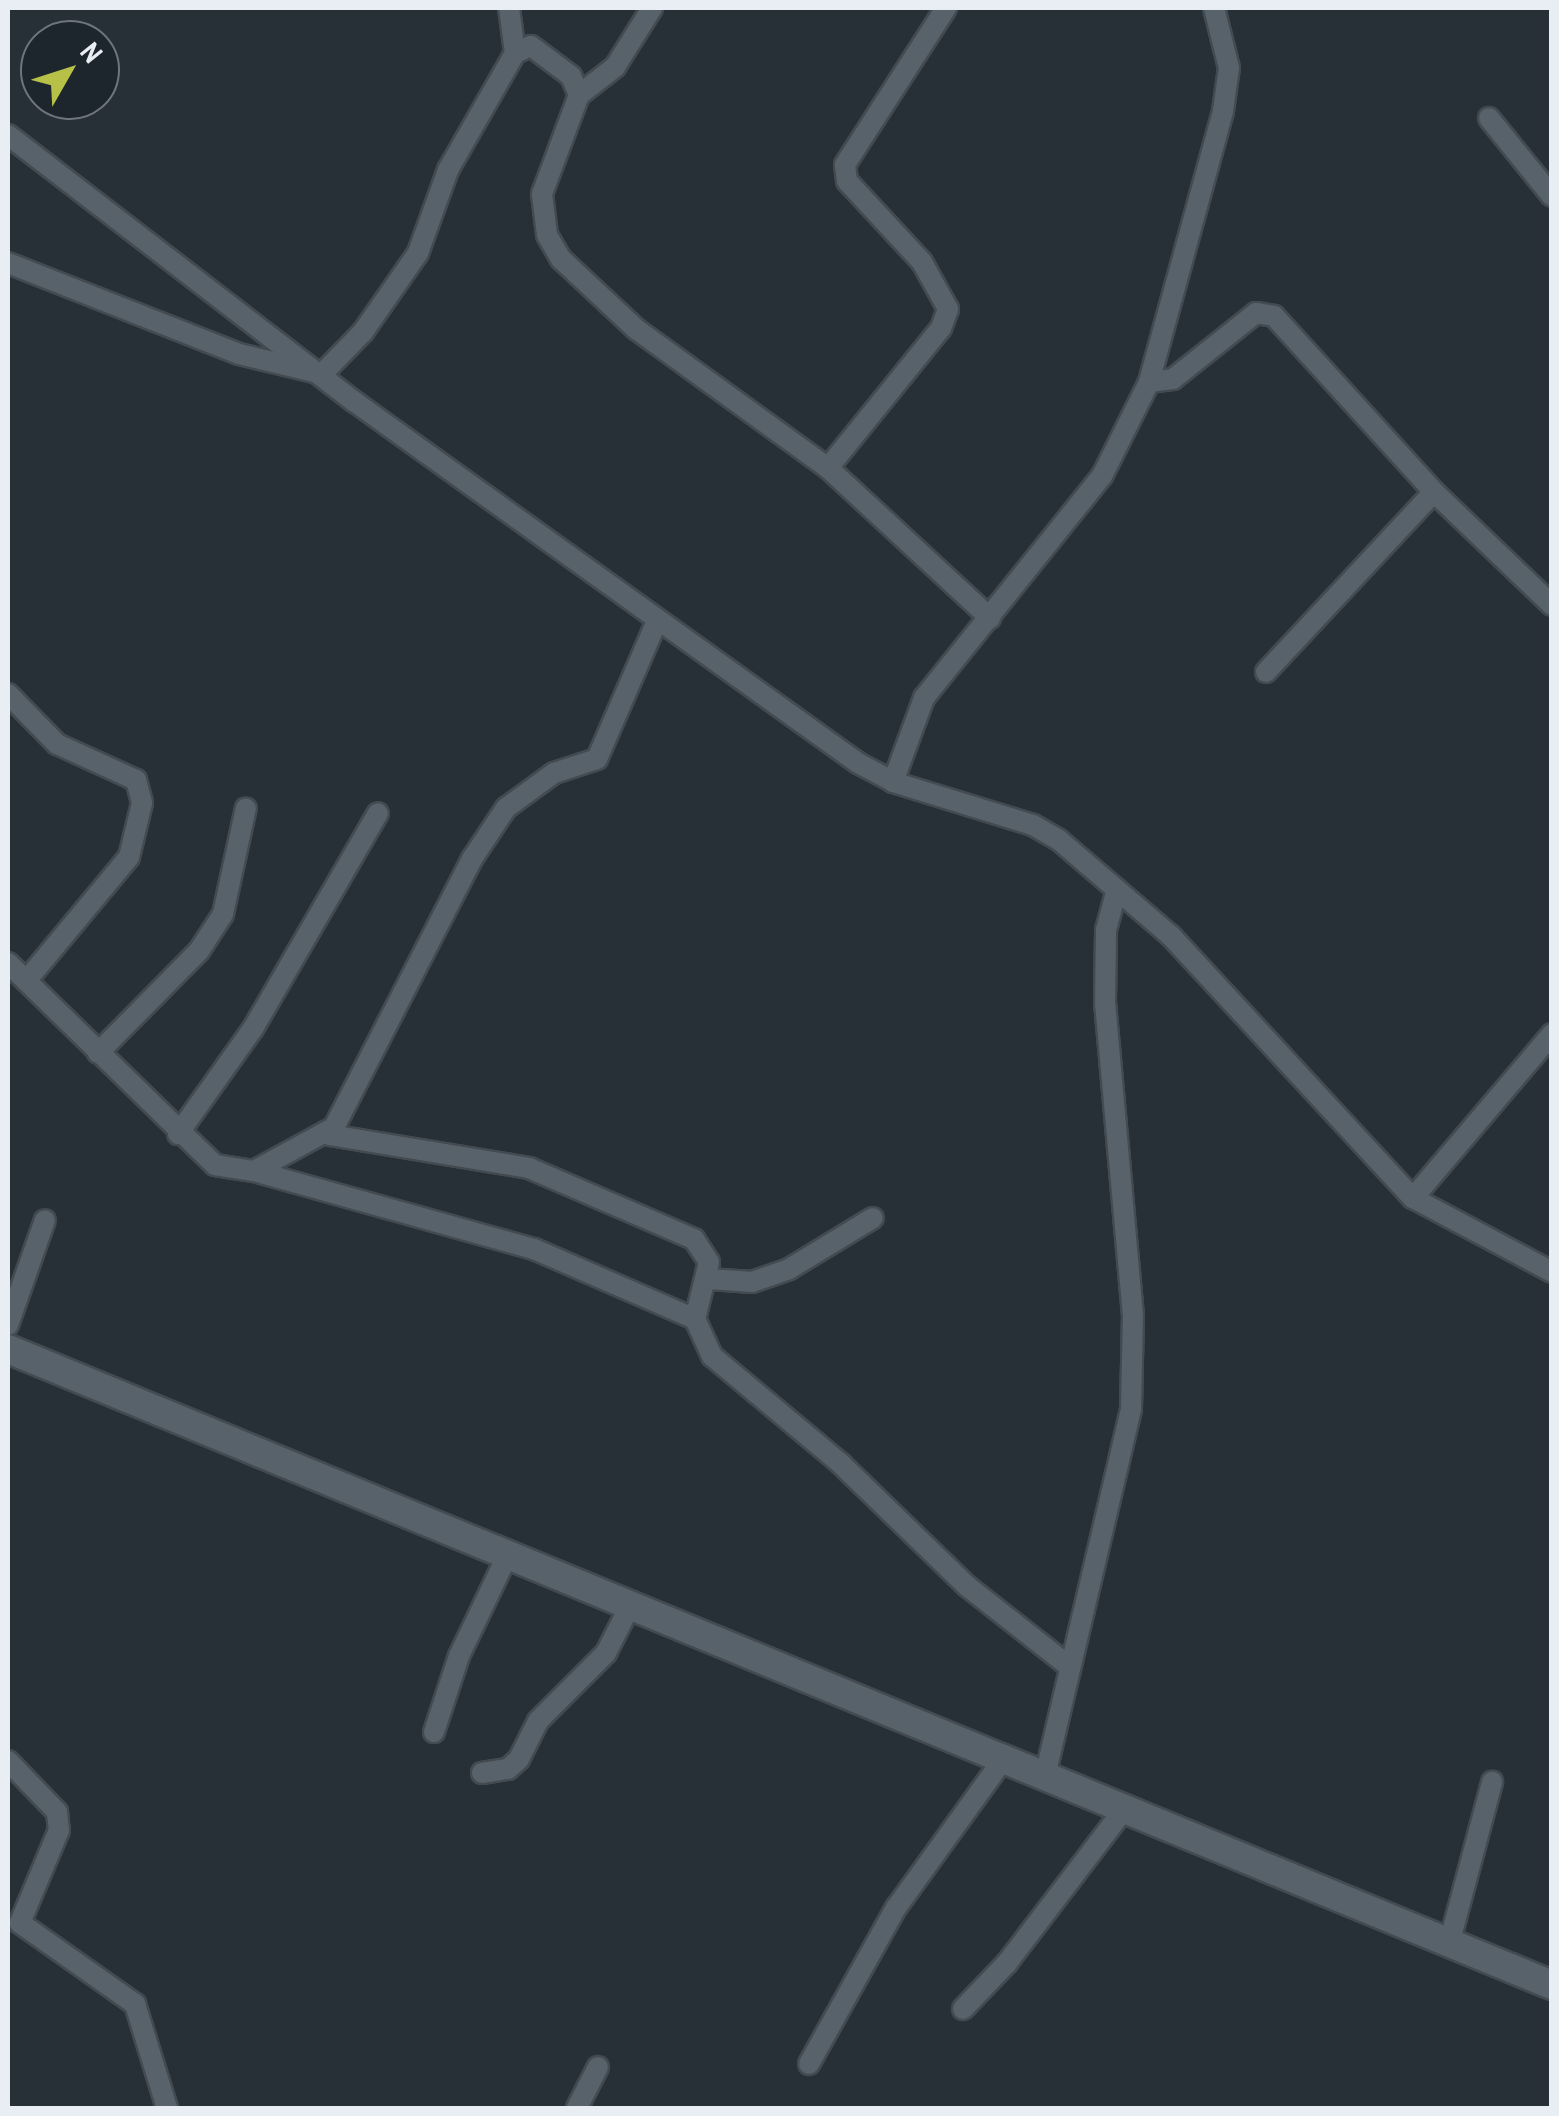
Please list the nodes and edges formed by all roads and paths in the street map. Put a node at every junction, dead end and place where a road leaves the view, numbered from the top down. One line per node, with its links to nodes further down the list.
1 (508, 8): 5 (street)
2 (652, 8): 6 (street)
3 (946, 8): 13 (street)
4 (1214, 8): 12 (street)
5 (515, 54): 6 (street); 11 (street)
6 (579, 94): 13 (street)
7 (1489, 118): 9 (street)
8 (8, 136): 11 (street)
9 (1552, 196)
10 (8, 263): 11 (street)
11 (322, 374): 17 (street)
12 (1149, 382): 14 (street); 16 (street)
13 (828, 468): 16 (street)
14 (1434, 492): 15 (street); 18 (street)
15 (1552, 605)
16 (990, 618): 20 (street)
17 (657, 621): 20 (street); 28 (street)
18 (1266, 672)
19 (8, 694): 25 (street)
20 (892, 782): 23 (street)
21 (246, 808): 27 (street)
22 (378, 813): 29 (street)
23 (1117, 889): 31 (street); 40 (street)
24 (8, 962): 25 (street)
25 (26, 982): 27 (street)
26 (1552, 1034): 31 (street)
27 (98, 1053): 29 (street)
28 (328, 1130): 30 (street); 35 (street)
29 (178, 1134): 30 (street)
30 (254, 1171): 36 (street)
31 (1413, 1198): 34 (street)
32 (873, 1218): 35 (street)
33 (45, 1220): 37 (street)
34 (1552, 1272)
35 (709, 1279): 36 (street)
36 (695, 1319): 40 (street)
37 (8, 1345): 38 (main road)
38 (508, 1554): 39 (main road); 41 (street)
39 (631, 1604): 42 (main road); 44 (street)
40 (1070, 1667): 45 (street)
41 (434, 1732)
42 (1004, 1758): 45 (main road); 52 (street)
43 (8, 1761): 48 (street)
44 (482, 1773)
45 (1045, 1776): 47 (main road)
46 (1492, 1782): 49 (street)
47 (1123, 1811): 49 (main road); 51 (street)
48 (14, 1928): 54 (street)
49 (1449, 1944): 50 (main road)
50 (1552, 1985)
51 (963, 2010)
52 (808, 2064)
53 (598, 2066): 55 (street)
54 (167, 2108)
55 (577, 2108)

